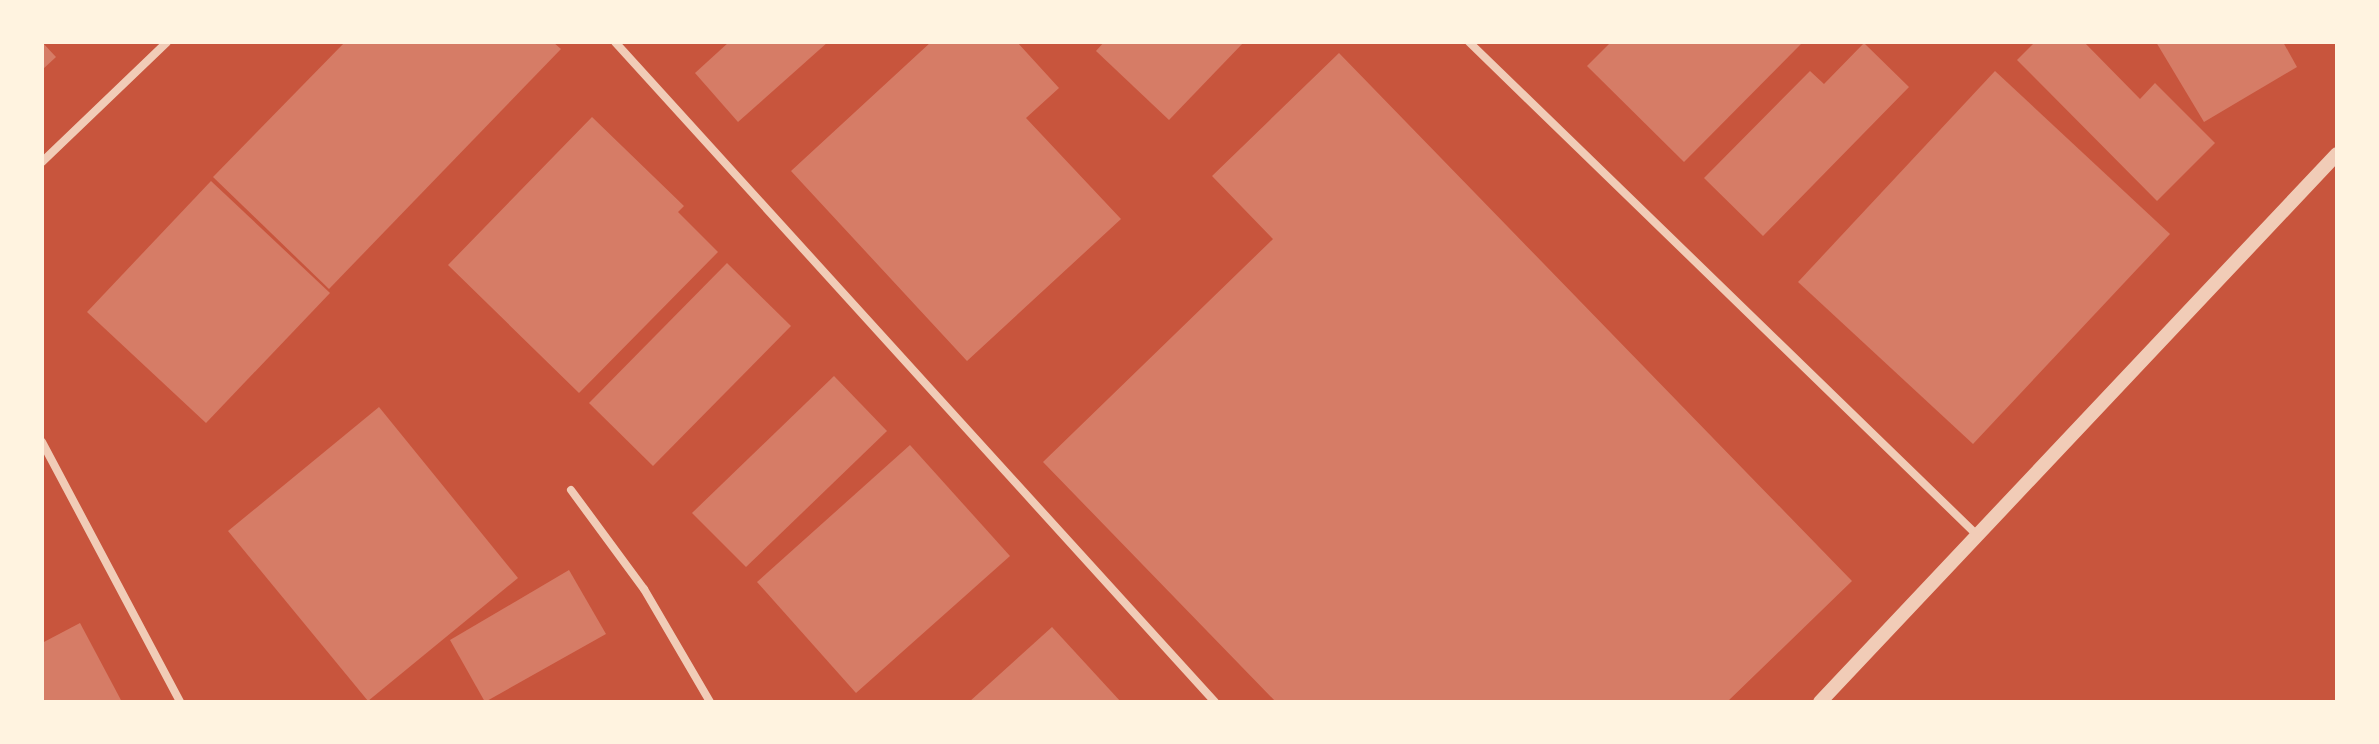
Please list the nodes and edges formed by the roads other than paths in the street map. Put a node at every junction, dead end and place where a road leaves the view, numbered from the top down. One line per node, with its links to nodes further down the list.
1 (167, 42): 5 (street)
2 (615, 42): 11 (street)
3 (1469, 42): 8 (street)
4 (2337, 154): 8 (street)
5 (42, 162)
6 (42, 442): 9 (street)
7 (571, 490): 10 (street)
8 (1977, 535): 12 (street)
9 (180, 702)
10 (710, 702)
11 (1215, 702)
12 (1820, 702)

